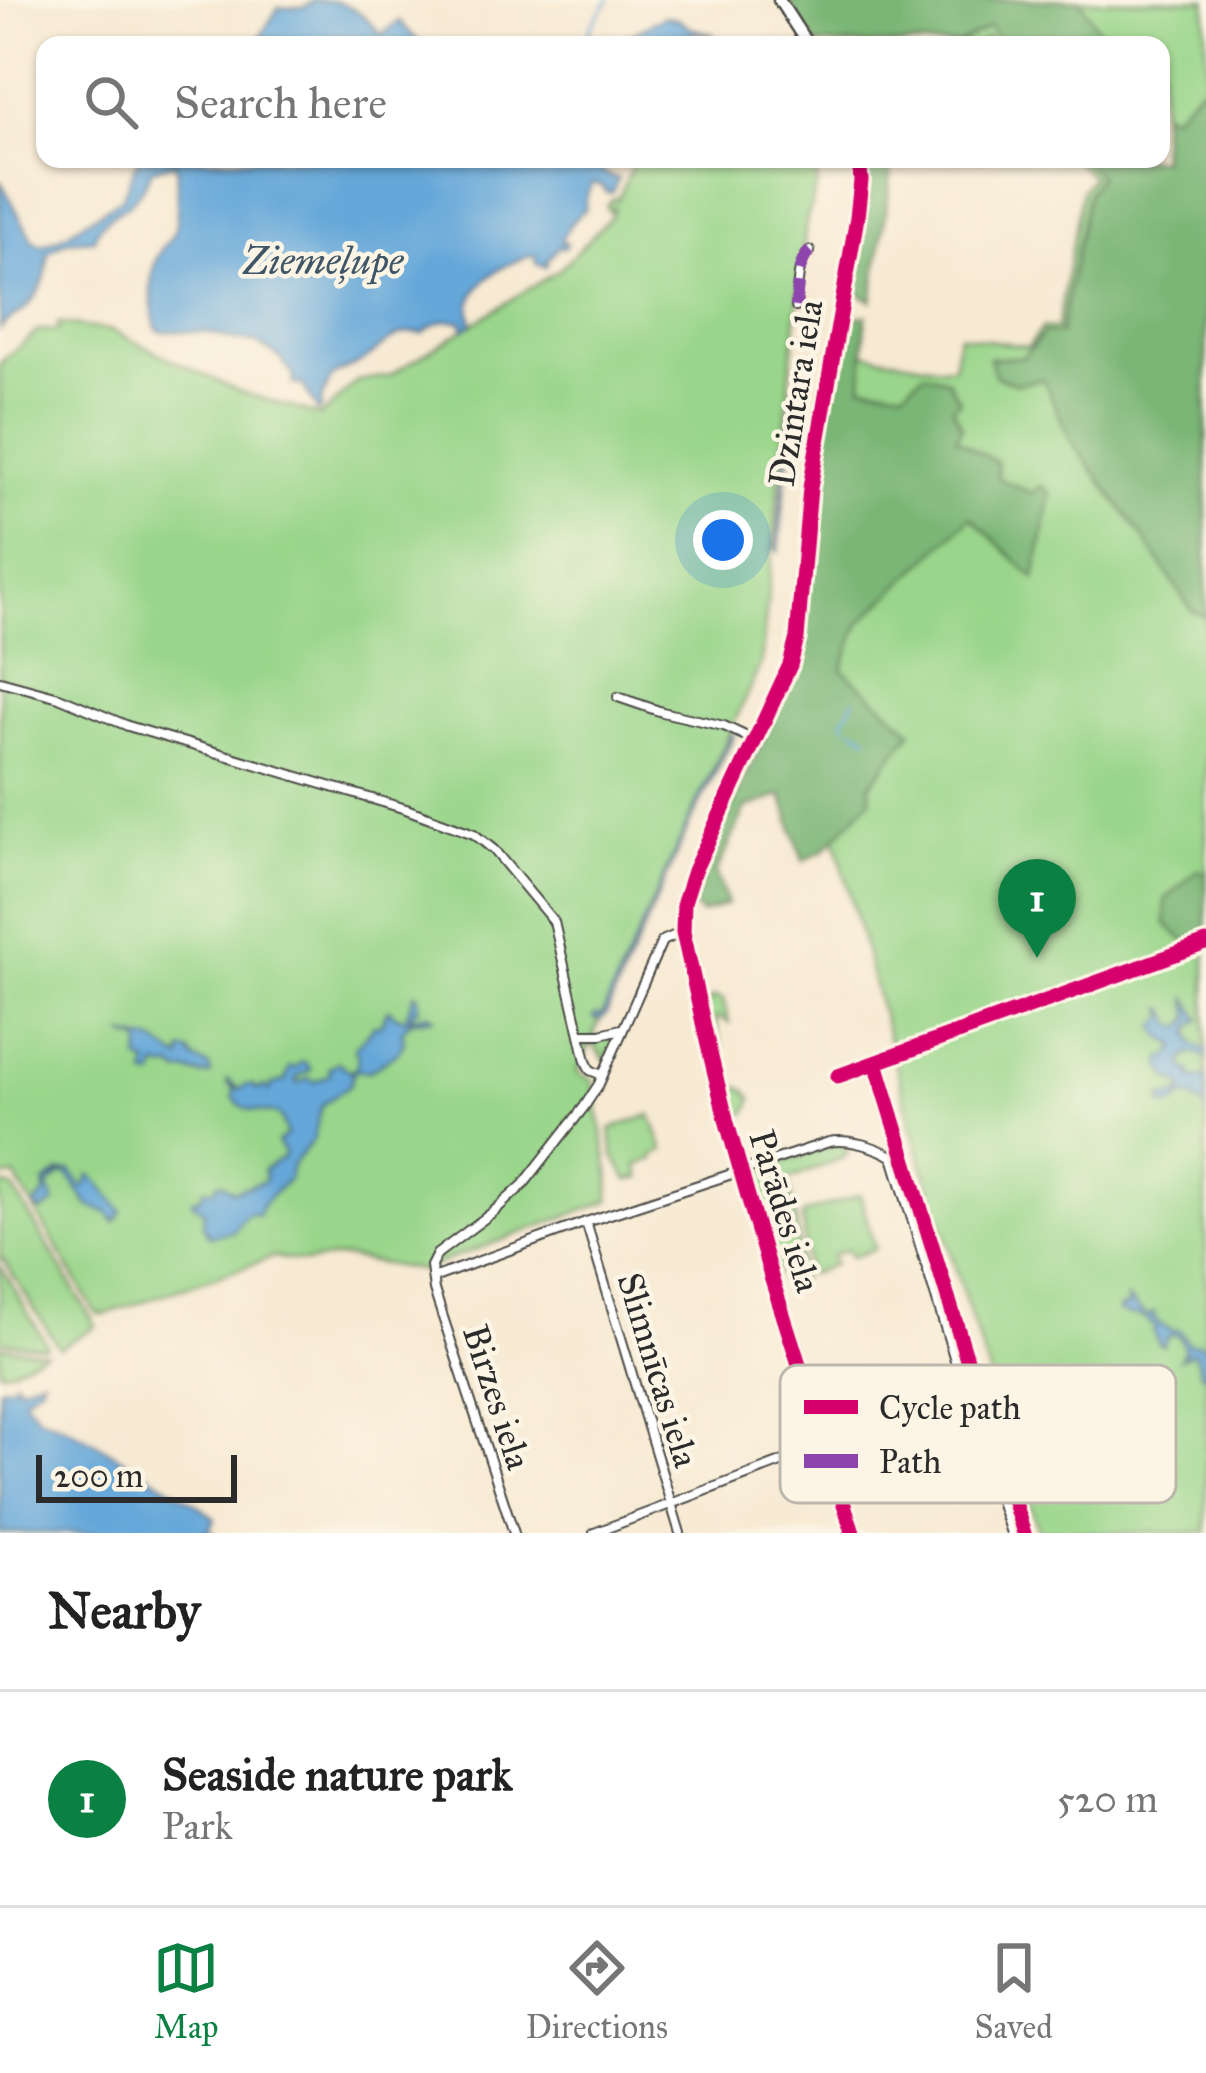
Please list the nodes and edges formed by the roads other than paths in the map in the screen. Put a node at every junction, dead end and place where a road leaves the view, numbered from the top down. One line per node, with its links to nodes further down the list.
1 (779, 0): 2 (street)
2 (802, 36)
3 (860, 168): 8 (street, Dzintara iela)
4 (811, 251): 5 (street)
5 (796, 307)
6 (0, 681): 12 (street)
7 (618, 697): 8 (street)
8 (756, 741): 9 (street, Dzintara iela)
9 (684, 902): 10 (street, Parādes iela)
10 (683, 932): 11 (street); 14 (street, Parādes iela)
11 (622, 1028): 12 (street); 13 (street)
12 (581, 1034): 13 (street)
13 (602, 1075): 16 (street)
14 (740, 1172): 15 (street); 17 (street, Parādes iela); 18 (street)
15 (586, 1222): 16 (street); 22 (street, Slimnīcas iela)
16 (433, 1278): 23 (street, Birzes iela)
17 (801, 1365)
18 (957, 1365)
19 (780, 1462): 22 (street)
20 (844, 1503): 26 (street, Parādes iela)
21 (1001, 1503): 27 (street)
22 (670, 1504): 24 (street); 25 (street, Slimnīcas iela)
23 (514, 1533)
24 (593, 1533)
25 (680, 1533)
26 (853, 1533)
27 (1011, 1533)

